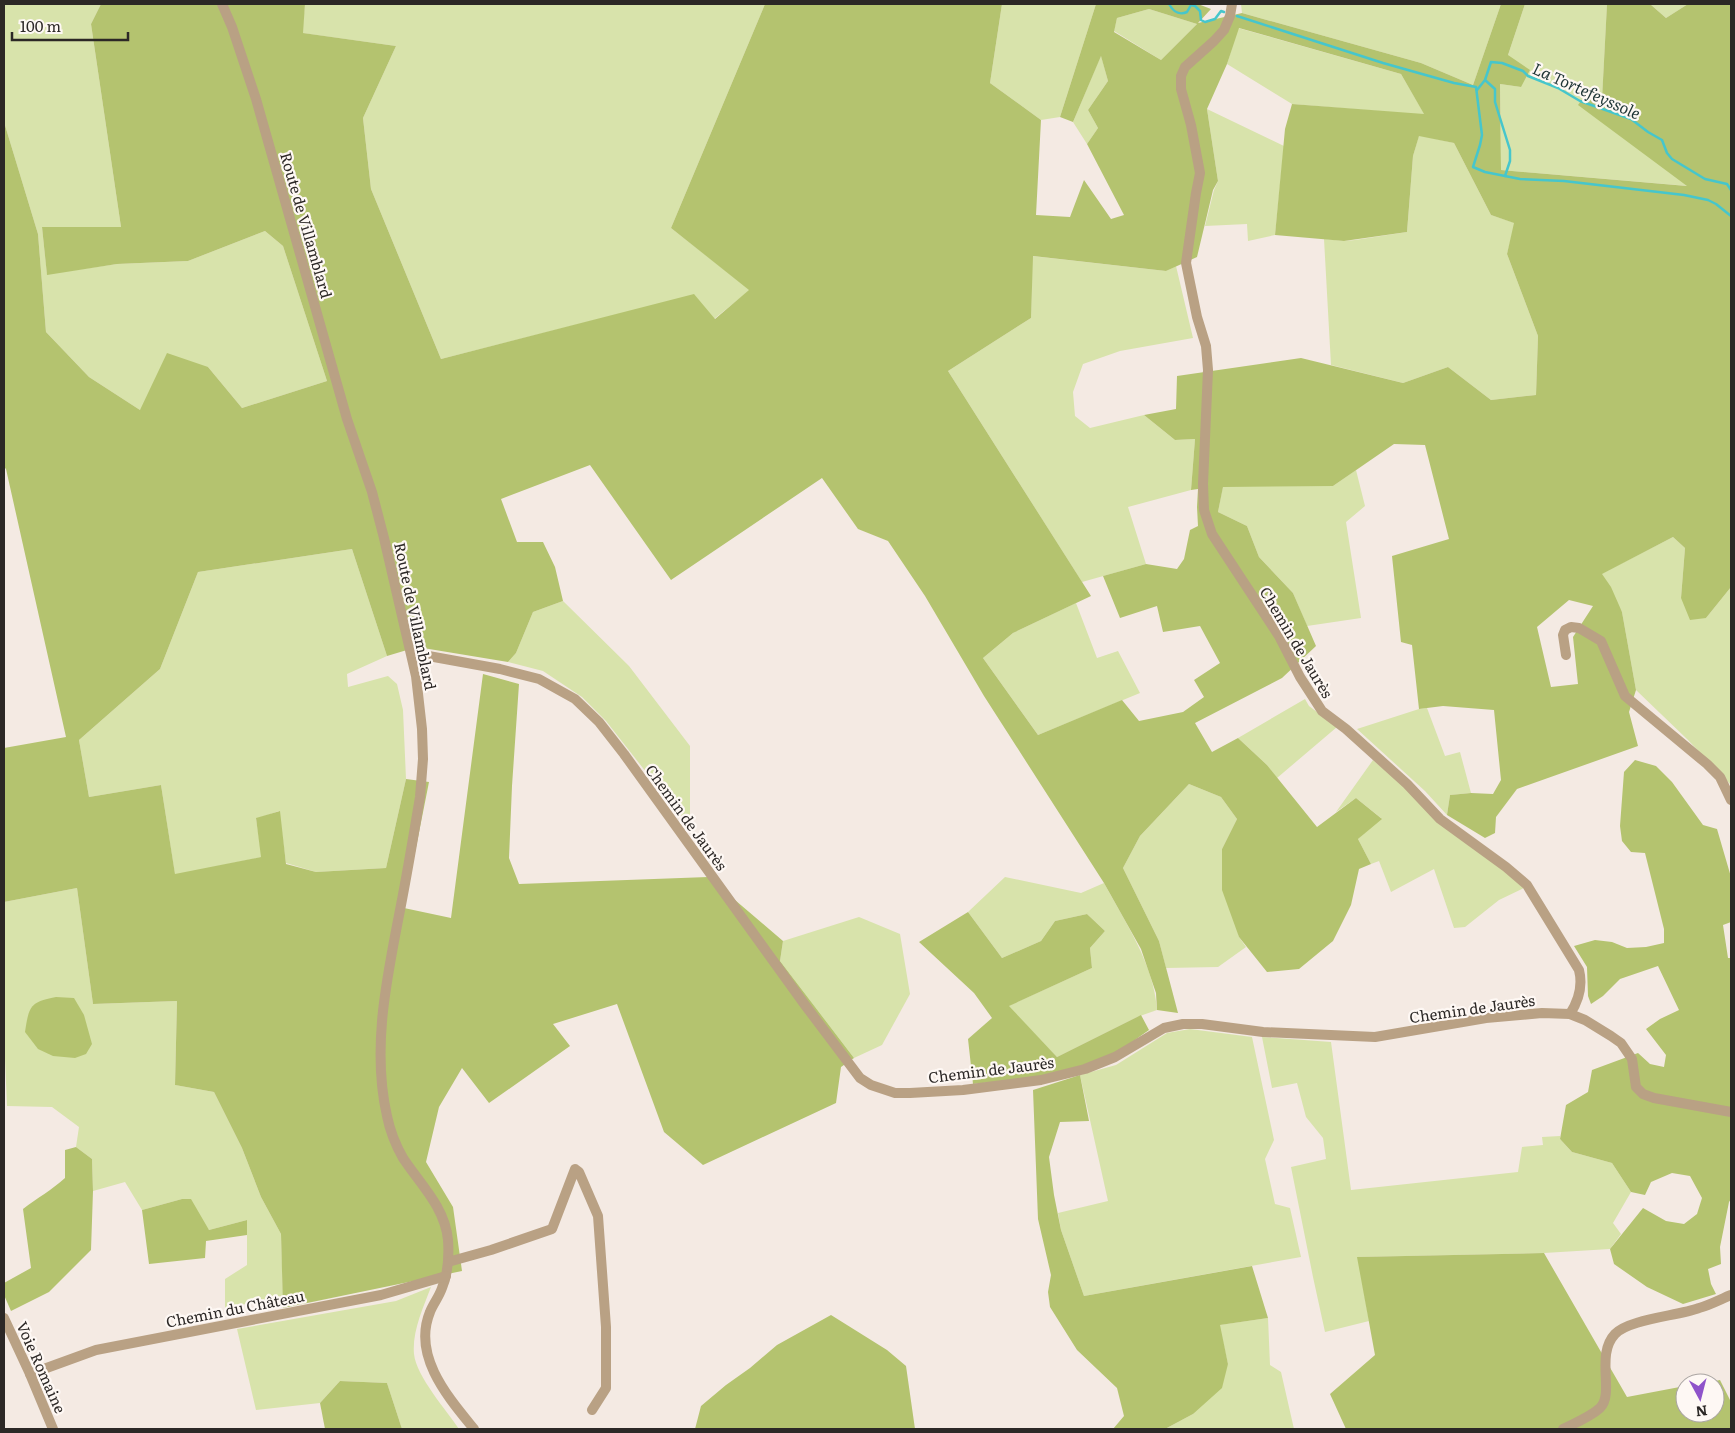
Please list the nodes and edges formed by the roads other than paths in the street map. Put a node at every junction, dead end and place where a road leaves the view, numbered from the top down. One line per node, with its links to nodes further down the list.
1 (222, 4): 3 (street, Route de Villamblard)
2 (1232, 4): 6 (street, Chemin de Jaurès)
3 (412, 653): 6 (street, Chemin de Jaurès); 8 (street, Route de Villamblard)
4 (1566, 655): 5 (street)
5 (1731, 800)
6 (1570, 1014): 7 (street)
7 (1731, 1112)
8 (448, 1262): 9 (street, Route de Villamblard); 13 (street)
9 (446, 1276): 12 (street, Chemin du Château); 15 (street, Route de Villamblard)
10 (1731, 1295): 16 (street)
11 (4, 1318): 12 (street, Voie Romaine)
12 (30, 1374): 14 (street, Voie Romaine)
13 (592, 1410)
14 (53, 1429)
15 (474, 1429)
16 (1563, 1429)

